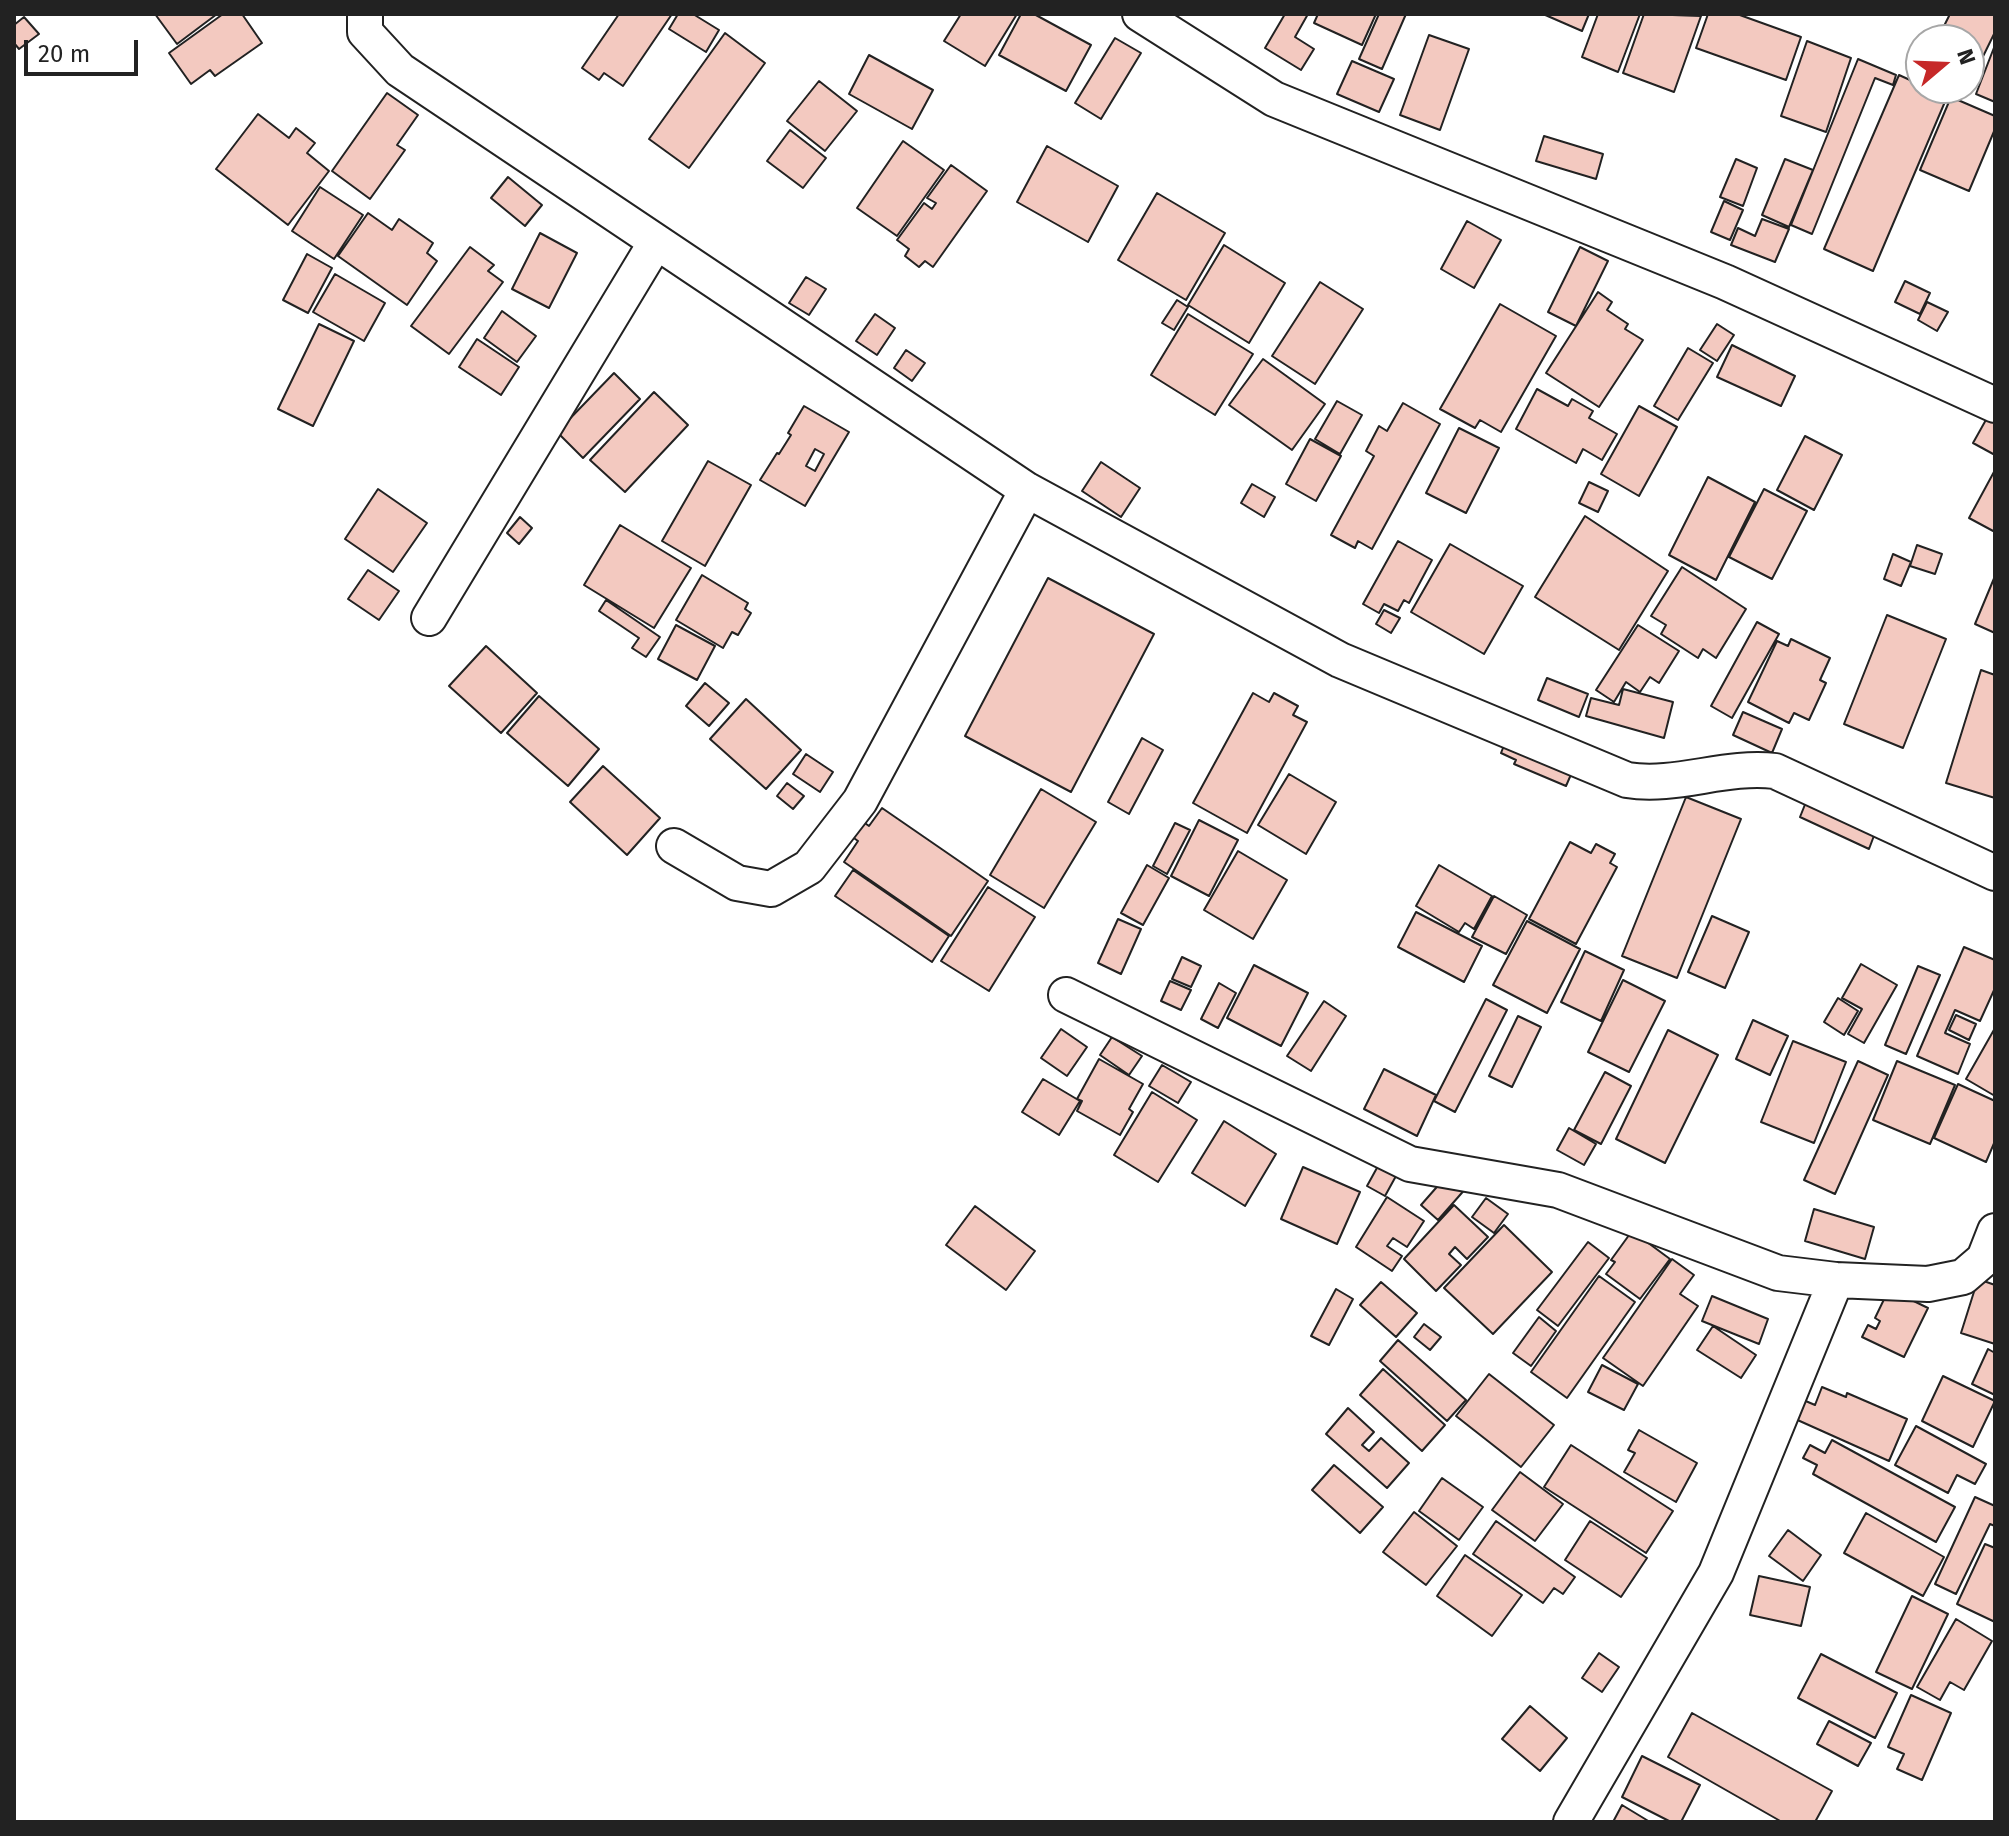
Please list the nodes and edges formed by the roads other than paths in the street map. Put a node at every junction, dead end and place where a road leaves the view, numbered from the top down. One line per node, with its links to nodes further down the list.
1 (365, 14): 3 (street)
2 (1150, 17): 4 (street)
3 (656, 242): 5 (street); 6 (street)
4 (1995, 405)
5 (1027, 490): 7 (street); 8 (street)
6 (429, 618)
7 (674, 846)
8 (1995, 873)
9 (1066, 995): 11 (street)
10 (1995, 1231): 11 (street)
11 (1836, 1280): 12 (street)
12 (1571, 1822)

